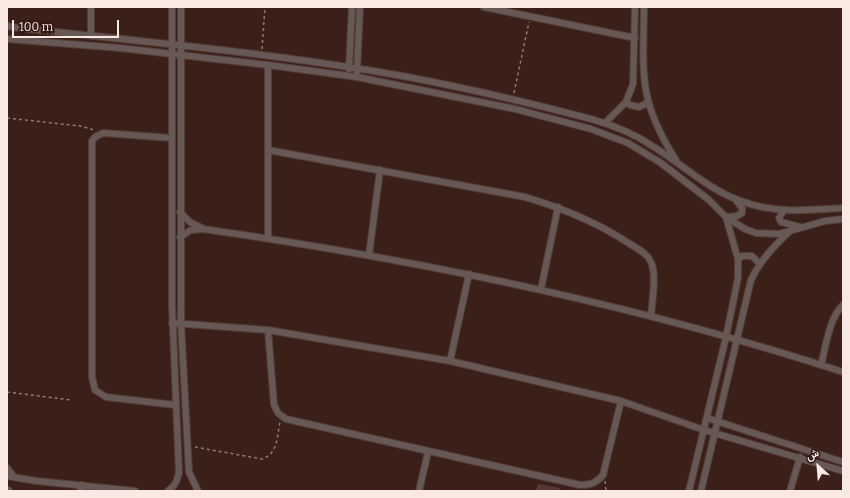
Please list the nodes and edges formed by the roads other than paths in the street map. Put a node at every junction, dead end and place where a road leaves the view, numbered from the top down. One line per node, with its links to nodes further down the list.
1 (91, 7): 10 (street)
2 (172, 7): 13 (street)
3 (181, 7): 14 (street)
4 (352, 7): 18 (street)
5 (360, 7): 19 (street)
6 (484, 7): 11 (street)
7 (635, 7): 11 (street)
8 (644, 7): 23 (street)
9 (7, 26): 10 (street)
10 (91, 36): 13 (street)
11 (635, 38): 22 (street)
12 (7, 39): 15 (street)
13 (172, 44): 14 (street); 15 (street)
14 (181, 45): 16 (street); 18 (street)
15 (172, 53): 16 (street); 25 (street)
16 (181, 54): 17 (street); 33 (street)
17 (268, 65): 20 (street); 26 (street)
18 (349, 67): 19 (street); 20 (street)
19 (357, 68): 21 (street); 24 (street)
20 (349, 76): 21 (street)
21 (357, 77): 34 (street)
22 (626, 102): 23 (street); 24 (street)
23 (648, 103): 27 (street)
24 (605, 123): 27 (street)
25 (172, 138): 48 (street); 57 (street)
26 (268, 150): 28 (street); 40 (street)
27 (678, 164): 29 (street)
28 (380, 170): 30 (street); 41 (street)
29 (735, 199): 32 (street); 34 (street)
30 (558, 207): 45 (street); 47 (street)
31 (843, 208): 32 (street)
32 (784, 210): 36 (street)
33 (180, 212): 37 (street); 39 (street)
34 (726, 217): 38 (street); 42 (street)
35 (843, 219): 36 (street)
36 (801, 228): 38 (street)
37 (203, 229): 39 (street); 40 (street)
38 (790, 231): 43 (street)
39 (180, 237): 49 (street)
40 (268, 238): 41 (street)
41 (369, 255): 44 (street)
42 (738, 259): 43 (street); 51 (street)
43 (760, 264): 52 (street)
44 (469, 274): 45 (street); 53 (street)
45 (541, 289): 47 (street)
46 (843, 305): 54 (street)
47 (651, 316): 51 (street)
48 (172, 323): 49 (street); 57 (street)
49 (181, 323): 50 (street); 71 (street)
50 (268, 330): 53 (street); 62 (street)
51 (726, 336): 52 (street); 58 (street)
52 (737, 340): 54 (street); 59 (street)
53 (450, 361): 56 (street)
54 (821, 365): 55 (street)
55 (843, 372)
56 (621, 401): 60 (street); 62 (street)
57 (175, 405): 70 (street)
58 (706, 418): 59 (street); 60 (street)
59 (717, 422): 61 (street); 64 (street)
60 (704, 430): 61 (street); 73 (street)
61 (715, 433): 63 (street); 74 (street)
62 (428, 452): 72 (street)
63 (800, 457): 66 (street); 75 (street)
64 (843, 462)
65 (7, 468): 67 (street)
66 (843, 471)
67 (10, 476): 68 (street)
68 (82, 489): 69 (street)
69 (136, 491)
70 (168, 491)
71 (198, 491)
72 (420, 491)
73 (690, 491)
74 (701, 491)
75 (790, 491)

